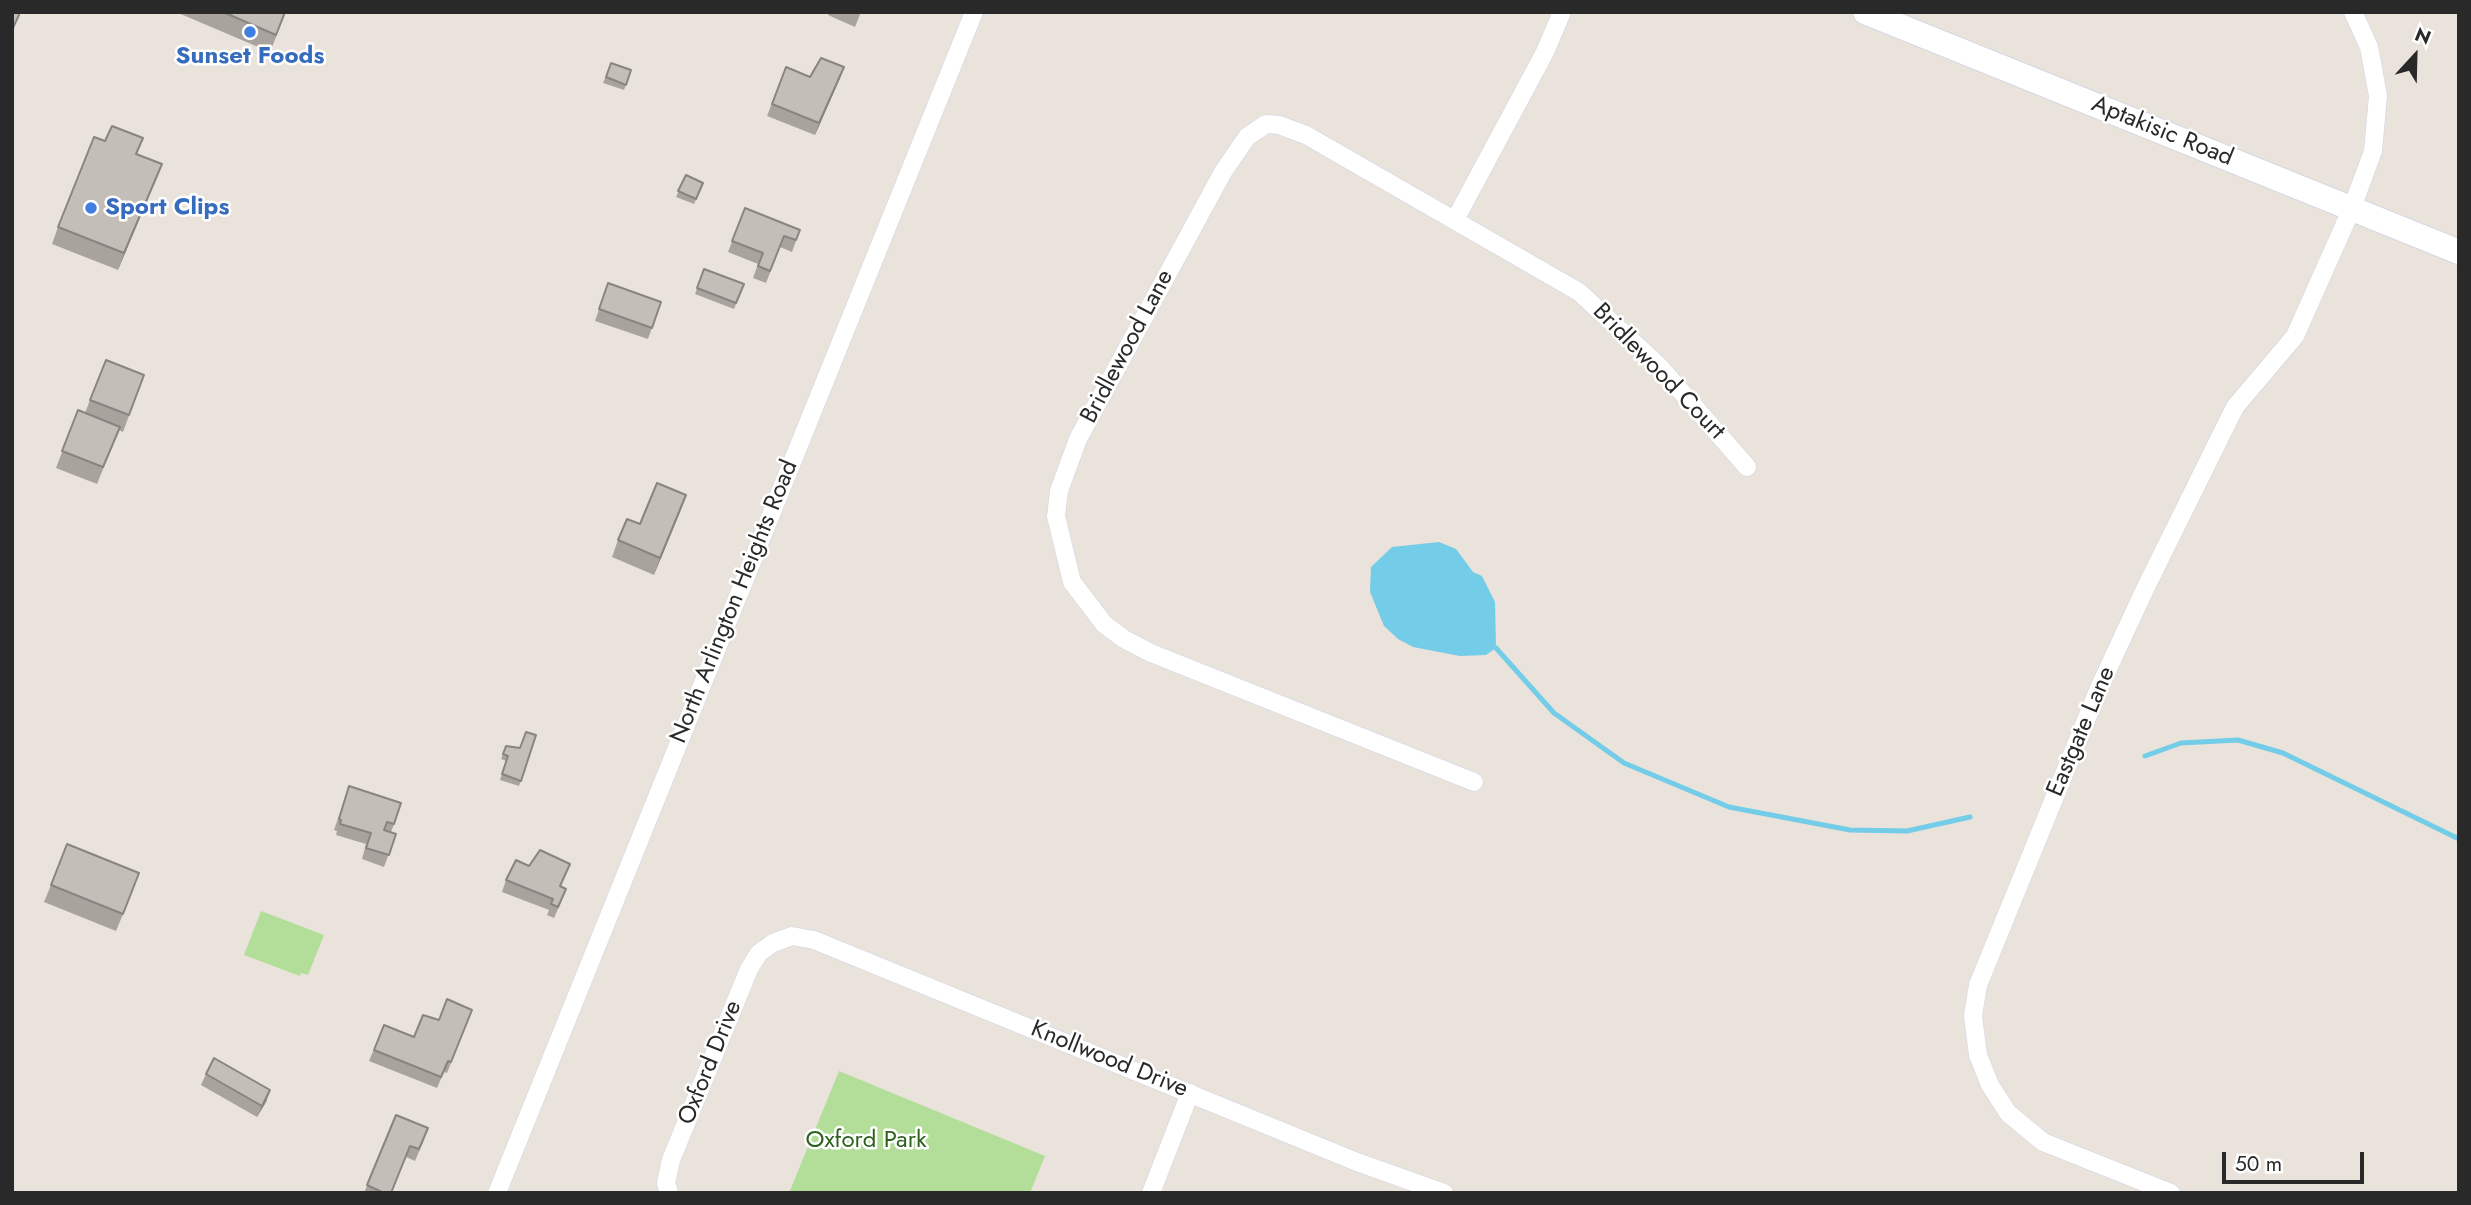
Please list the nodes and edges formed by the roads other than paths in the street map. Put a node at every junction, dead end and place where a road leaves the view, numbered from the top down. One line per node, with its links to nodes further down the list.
1 (974, 12): 13 (street, North Arlington Heights Road)
2 (1562, 12): 6 (street)
3 (1866, 12): 5 (main road, Aptakisic Road)
4 (2353, 12): 5 (street, Eastgate Lane)
5 (2352, 208): 7 (main road, Aptakisic Road); 17 (street, Eastgate Lane)
6 (1456, 218): 8 (street, Bridlewood Court); 9 (street, Bridlewood Lane)
7 (2459, 251)
8 (1747, 467)
9 (1474, 782)
10 (773, 943): 11 (street, Knollwood Drive); 14 (street, Oxford Drive)
11 (1190, 1093): 12 (street, Knollwood Drive); 15 (street)
12 (1396, 1185): 16 (street, Knollwood Drive)
13 (497, 1193)
14 (669, 1193)
15 (1150, 1193)
16 (1444, 1193)
17 (2171, 1193)

